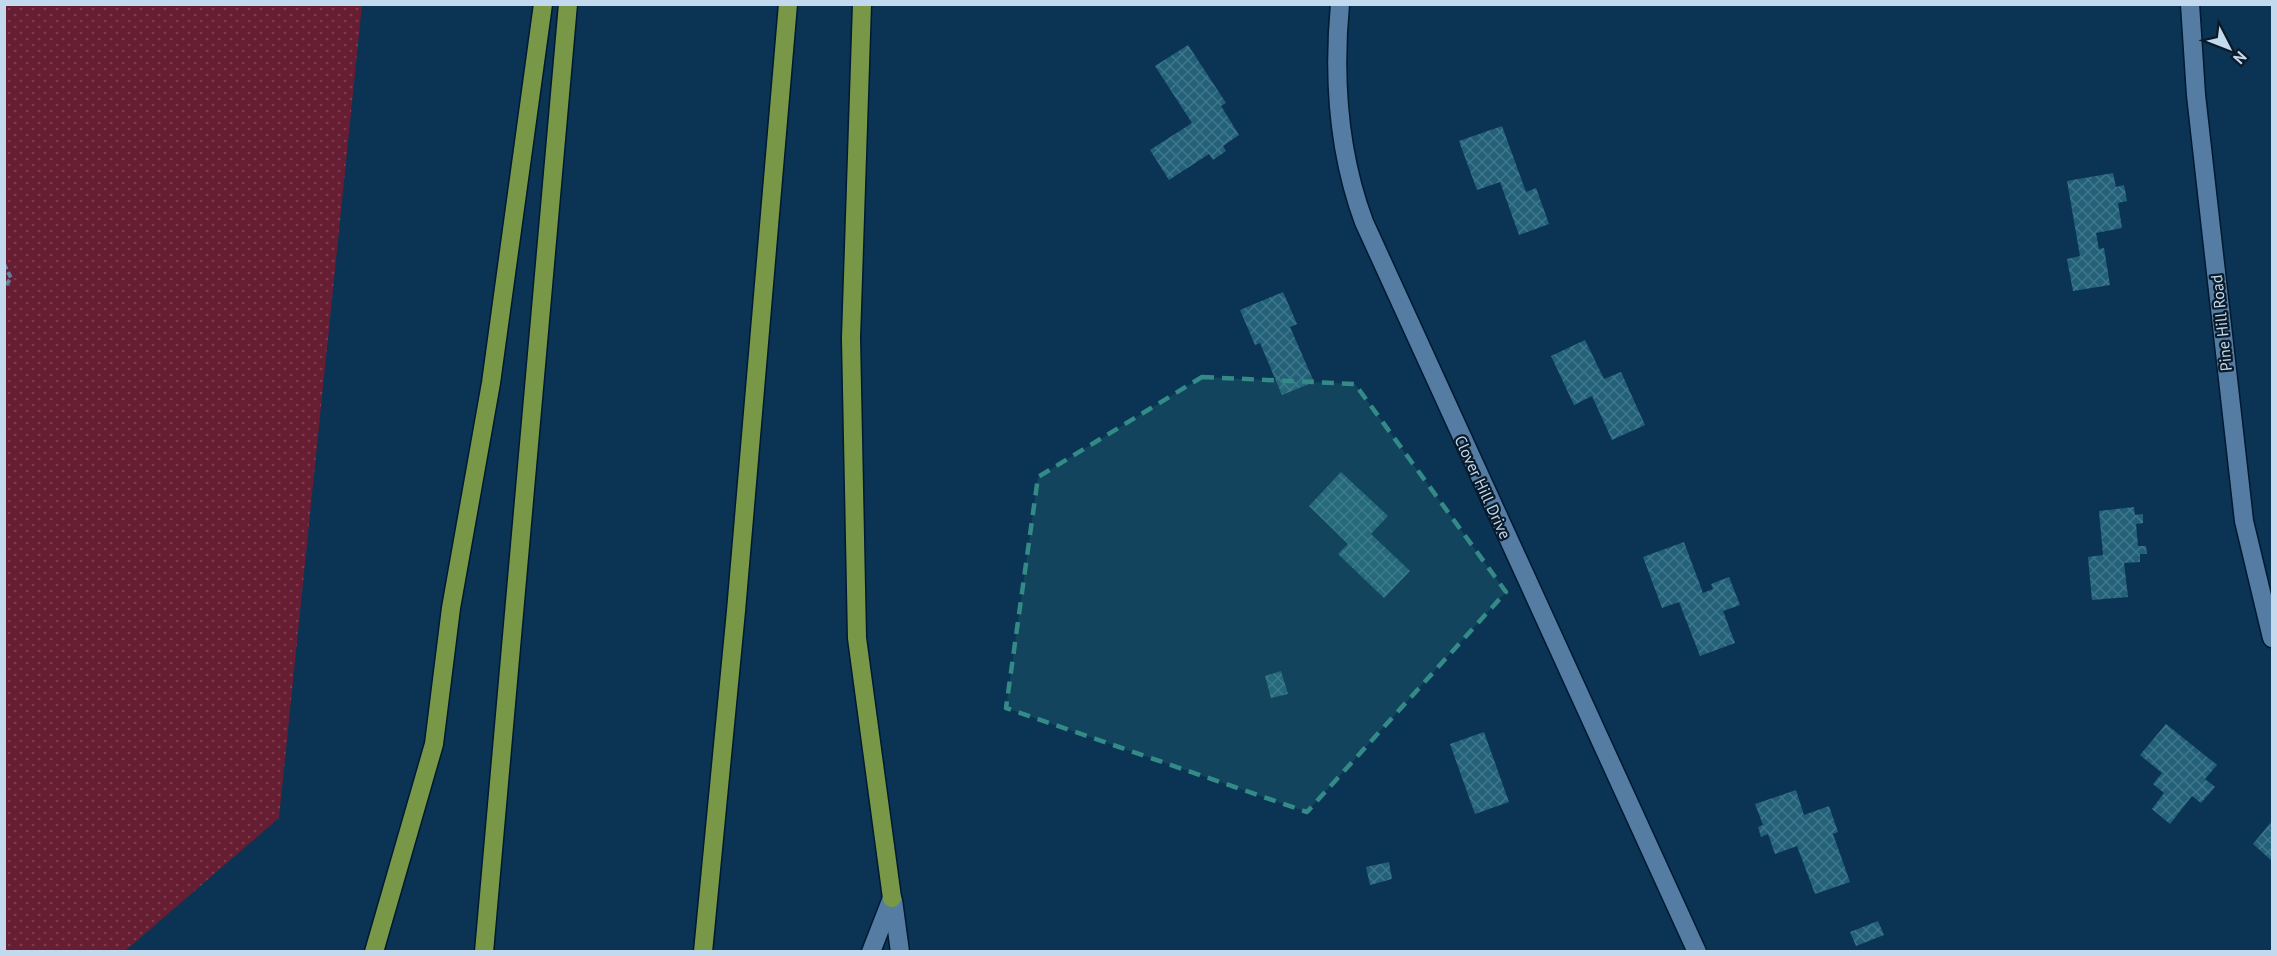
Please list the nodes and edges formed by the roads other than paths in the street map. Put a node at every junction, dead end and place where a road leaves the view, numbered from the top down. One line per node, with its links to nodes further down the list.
1 (543, 4): 9 (highway)
2 (568, 4): 10 (highway)
3 (788, 4): 11 (highway)
4 (862, 4): 8 (highway)
5 (1340, 4): 14 (street, Clover Hill Drive)
6 (2190, 4): 7 (street, Pine Hill Road)
7 (2272, 638)
8 (892, 898): 12 (street); 13 (street)
9 (374, 951)
10 (484, 951)
11 (703, 951)
12 (871, 951)
13 (900, 951)
14 (1697, 951)

